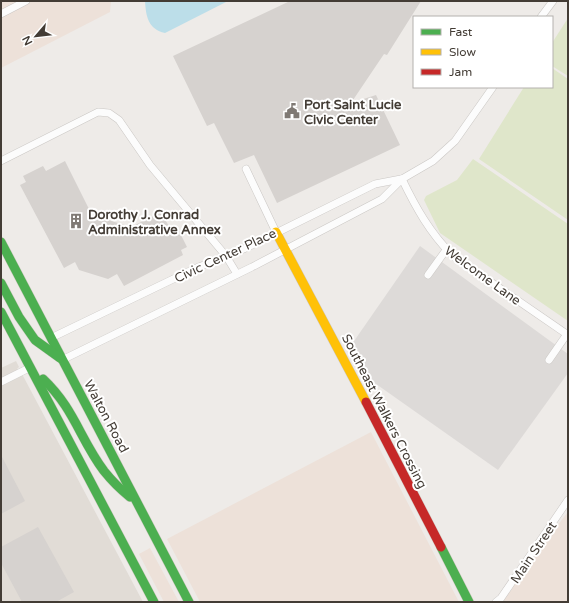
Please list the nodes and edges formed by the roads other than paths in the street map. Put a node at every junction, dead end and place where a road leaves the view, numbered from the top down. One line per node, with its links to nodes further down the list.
1 (26, 1): 3 (lane)
2 (553, 1): 4 (lane)
3 (1, 14)
4 (542, 16)
5 (492, 88): 8 (lane, Civic Center Place)
6 (1, 162): 13 (lane)
7 (246, 169): 9 (lane)
8 (402, 179): 9 (lane, Civic Center Place); 11 (lane, Civic Center Place); 12 (lane, Welcome Lane)
9 (276, 232): 11 (main road, Southeast Walkers Crossing); 13 (lane, Civic Center Place)
10 (1, 242): 19 (main road, Walton Road)
11 (286, 249): 14 (lane, Civic Center Place); 28 (main road, Southeast Walkers Crossing)
12 (446, 250): 15 (lane); 18 (lane, Welcome Lane)
13 (226, 256): 14 (lane); 19 (lane, Civic Center Place)
14 (238, 274): 20 (lane, Civic Center Place)
15 (428, 275)
16 (1, 283): 20 (main road)
17 (1, 312): 22 (main road)
18 (567, 335): 21 (lane)
19 (51, 338): 20 (main road, Walton Road)
20 (63, 360): 25 (main road, Walton Road)
21 (549, 360)
22 (30, 368): 23 (lane); 25 (main road); 26 (main road)
23 (1, 382)
24 (568, 500): 29 (lane, Main Street)
25 (137, 502): 27 (main road, Walton Road)
26 (154, 602)
27 (189, 602)
28 (469, 602)
29 (496, 602)

